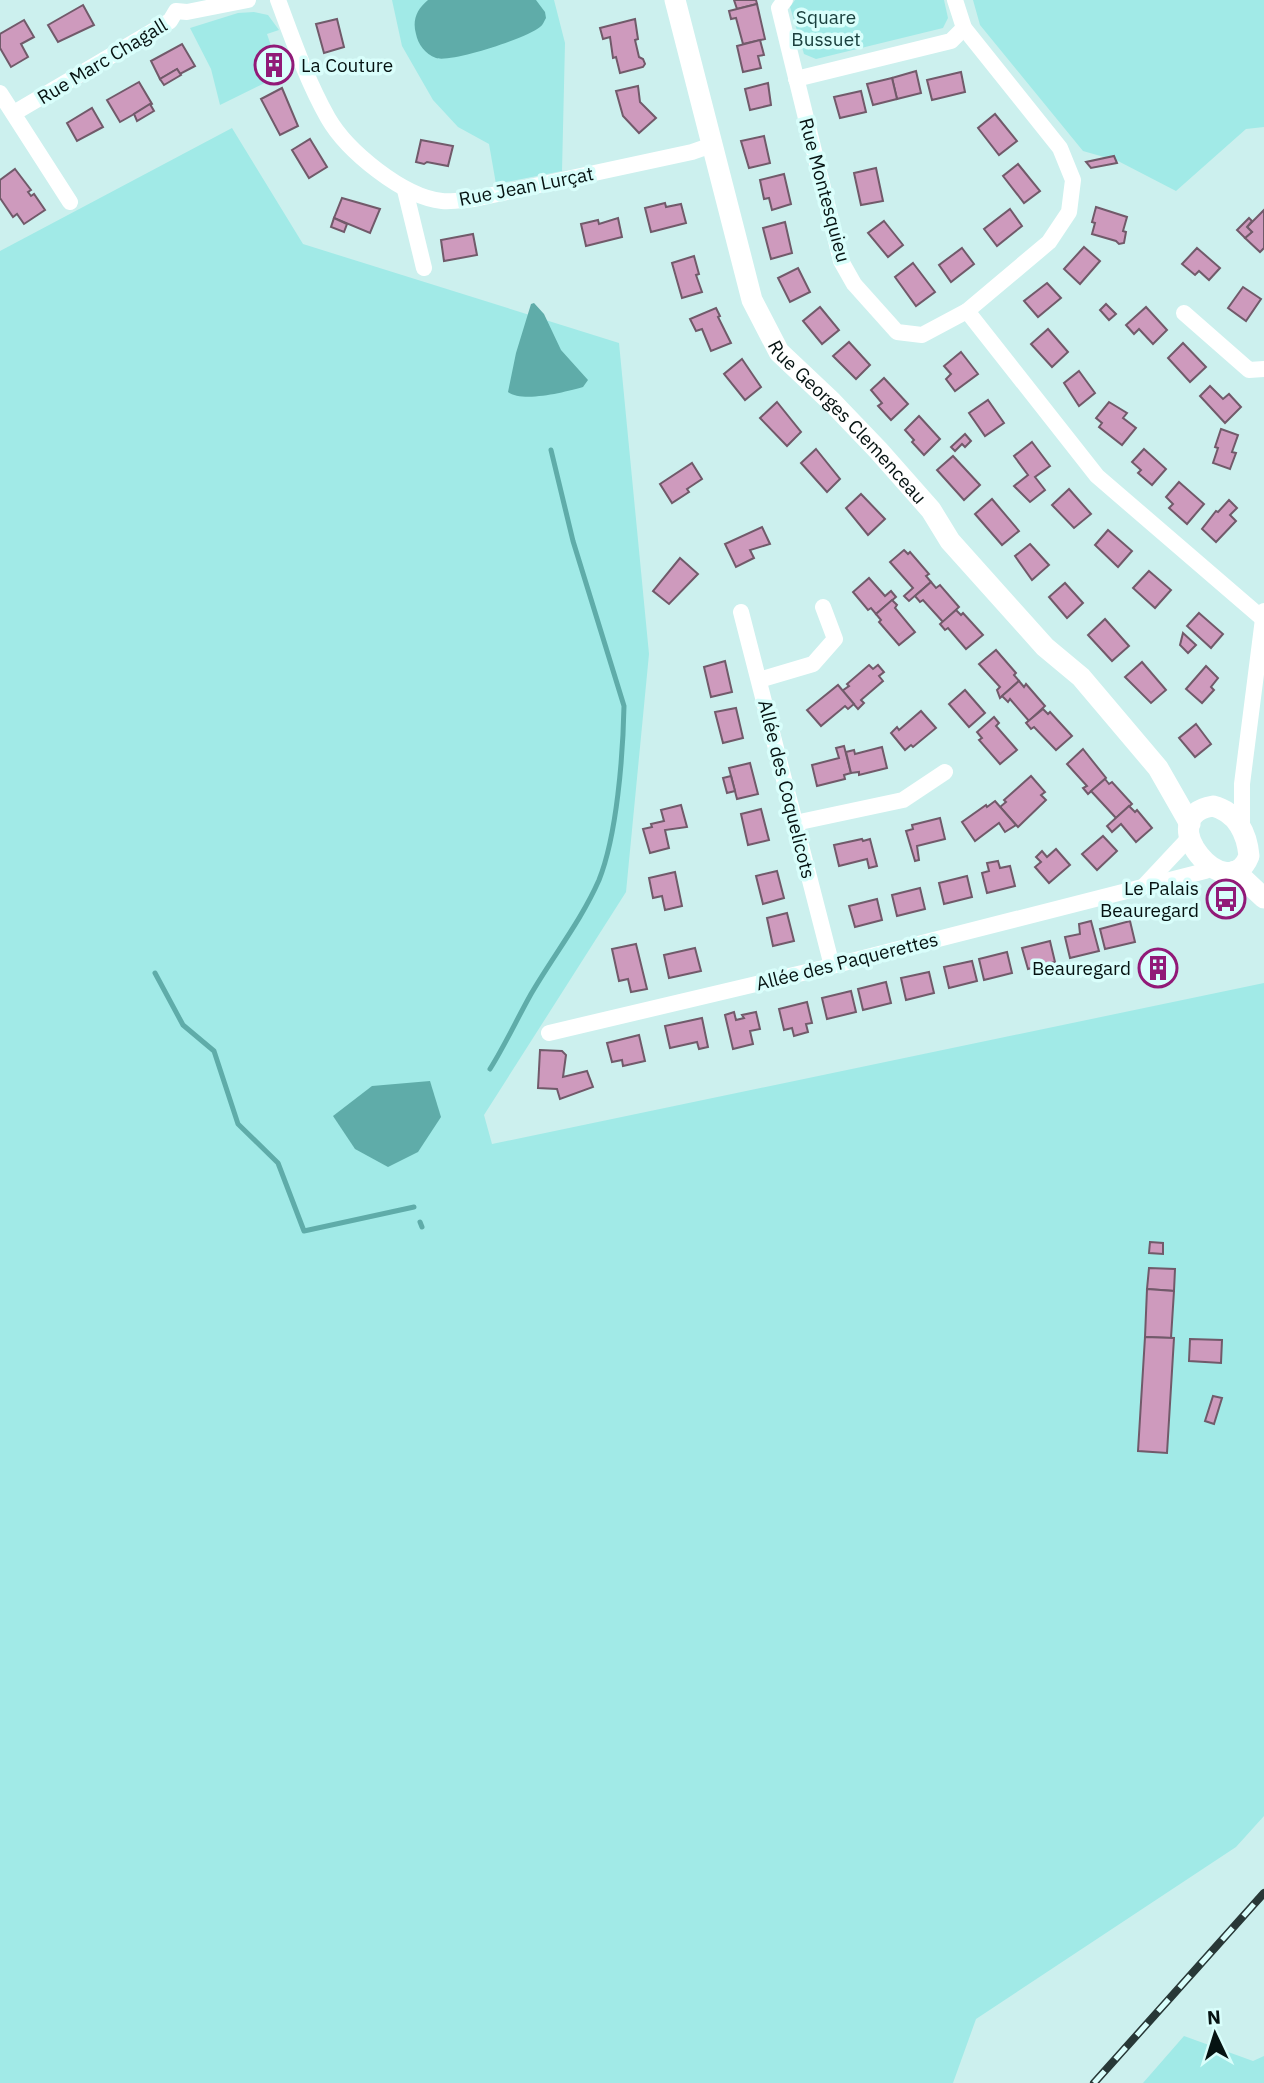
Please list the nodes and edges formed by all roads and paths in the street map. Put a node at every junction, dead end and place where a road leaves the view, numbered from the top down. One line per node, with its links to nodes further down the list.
1 (248, 0): 6 (street)
2 (278, 0): 12 (street, Rue Jean Lurçat)
3 (675, 0): 11 (street, Rue Georges Clemenceau)
4 (785, 0): 8 (street, Rue Montesquieu)
5 (955, 0): 7 (street)
6 (178, 7): 10 (street, Rue Marc Chagall)
7 (964, 28): 8 (street); 15 (street, Rue Montesquieu)
8 (796, 79): 15 (street, Rue Montesquieu)
9 (0, 93): 10 (street)
10 (15, 113): 13 (street)
11 (712, 145): 12 (street, Rue Jean Lurçat); 23 (street, Rue Georges Clemenceau)
12 (404, 190): 14 (street)
13 (70, 202)
14 (424, 268)
15 (967, 311): 21 (street)
16 (1184, 313): 17 (street)
17 (1264, 369)
18 (823, 607): 22 (street)
19 (1264, 609): 21 (street)
20 (741, 612): 22 (street, Allée des Coquelicots)
21 (1263, 619): 25 (street)
22 (759, 680): 27 (street, Allée des Coquelicots)
23 (1158, 768): 26 (street, Rue Georges Clemenceau); 29 (street, Rue Georges Clemenceau)
24 (945, 772): 27 (street)
25 (1242, 783): 26 (street); 28 (street)
26 (1213, 807): 28 (street, Rue Georges Clemenceau); 29 (street)
27 (796, 823): 35 (street, Allée des Coquelicots)
28 (1242, 827): 30 (street)
29 (1189, 831): 31 (street, Rue Georges Clemenceau); 32 (street)
30 (1241, 865): 31 (street); 33 (street); 34 (street)
31 (1212, 867): 32 (street, Allée des Paquerettes)
32 (1144, 886): 35 (street, Allée des Paquerettes)
33 (1264, 886)
34 (1264, 898)
35 (832, 966): 36 (street, Allée des Paquerettes)
36 (549, 1033)

